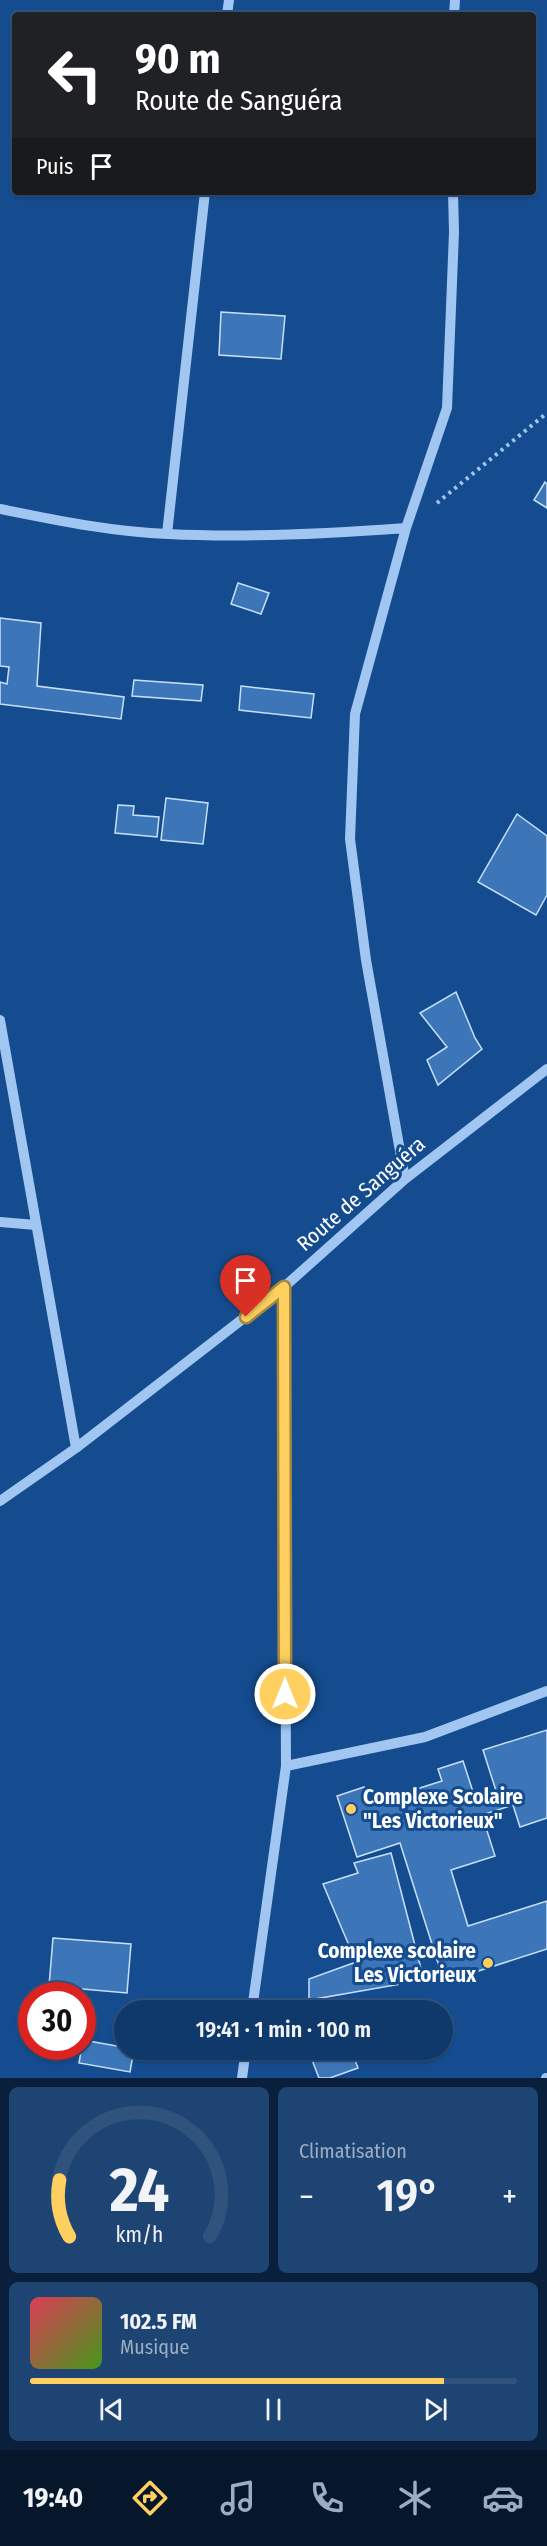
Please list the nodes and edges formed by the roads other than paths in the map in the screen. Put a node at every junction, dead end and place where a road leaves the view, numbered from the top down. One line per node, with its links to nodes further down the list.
1 (205, 195): 5 (street)
2 (453, 195): 4 (street)
3 (0, 509): 5 (street)
4 (406, 528): 5 (street); 8 (street)
5 (167, 534)
6 (0, 1020): 10 (street)
7 (547, 1068): 8 (street, Route de Sanguéra)
8 (405, 1179): 11 (street, Route de Sanguéra)
9 (0, 1222): 10 (street)
10 (36, 1224): 12 (street)
11 (284, 1287): 12 (street, Route de Sanguéra); 15 (street)
12 (76, 1448): 13 (street, Route de Sanguéra)
13 (0, 1501)
14 (547, 1691): 15 (street)
15 (286, 1766): 16 (street)
16 (253, 2000)
17 (244, 2060): 18 (street)
18 (242, 2078)

